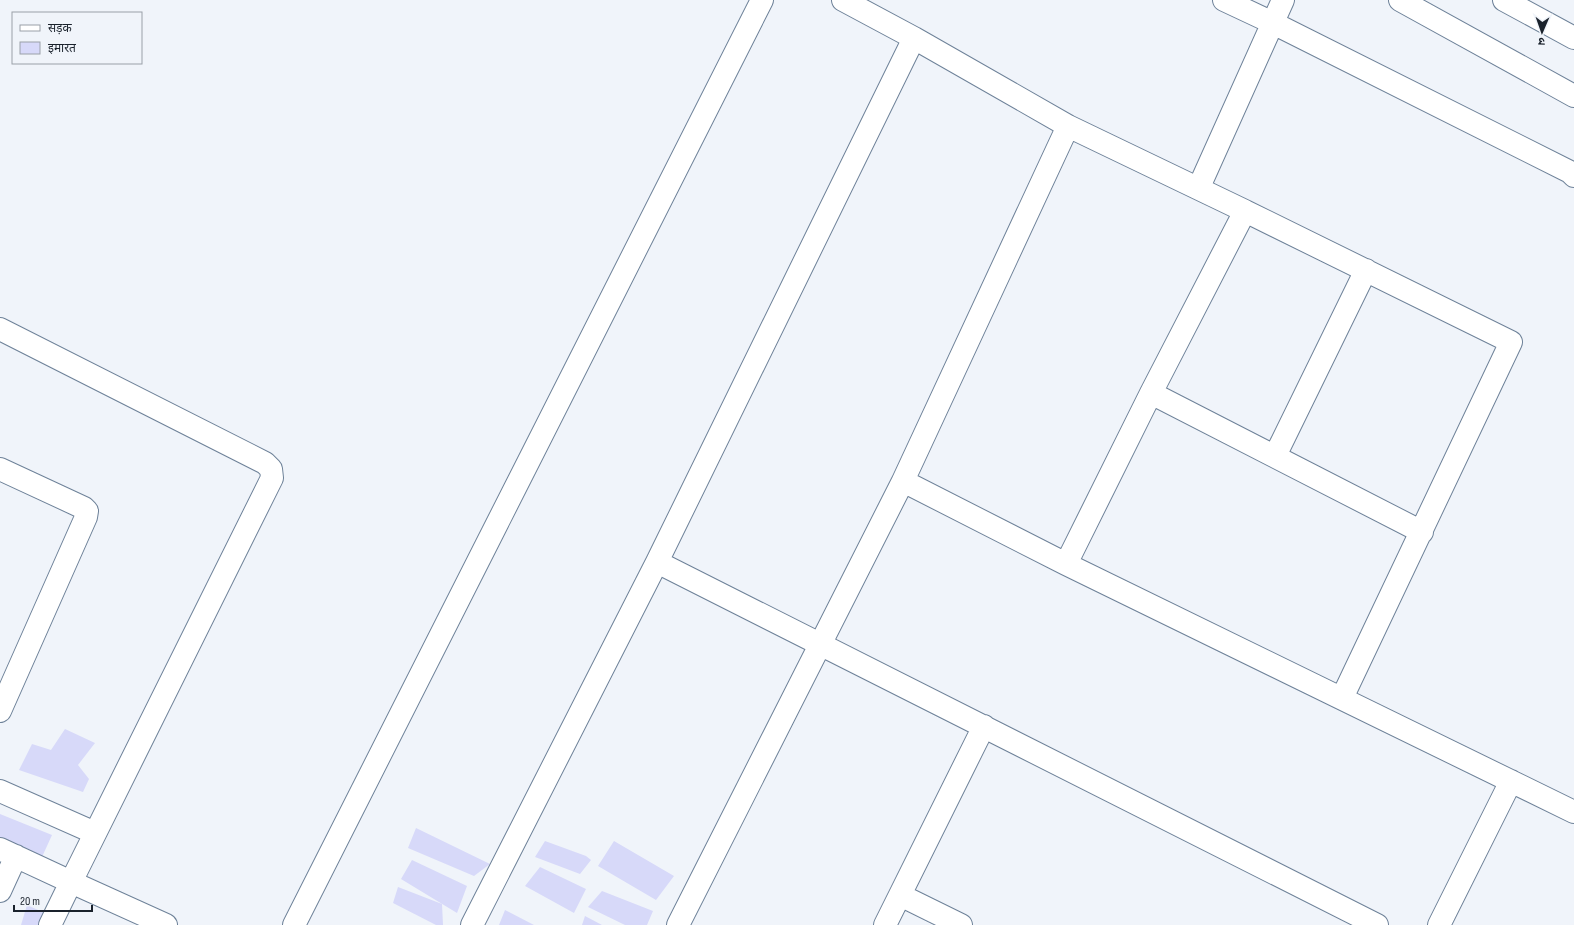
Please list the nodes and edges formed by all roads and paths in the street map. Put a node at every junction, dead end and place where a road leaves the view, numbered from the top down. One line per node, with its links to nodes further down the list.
1 (762, 0): 38 (street)
2 (843, 0): 8 (street)
3 (1224, 0): 7 (street)
4 (1283, 0): 7 (street)
5 (1400, 0): 10 (street)
6 (1504, 0): 9 (street)
7 (1273, 23): 12 (street); 13 (street)
8 (914, 38): 11 (street); 22 (street)
9 (1574, 38)
10 (1574, 96)
11 (1068, 126): 13 (street); 20 (street)
12 (1574, 176)
13 (1199, 187): 14 (street)
14 (1245, 211): 15 (street); 17 (street)
15 (1366, 270): 18 (street); 21 (street)
16 (0, 329): 31 (street)
17 (1151, 393): 18 (street); 23 (street)
18 (1275, 456): 21 (street)
19 (0, 469): 26 (street)
20 (903, 482): 23 (street); 24 (street)
21 (1422, 532): 25 (street)
22 (657, 562): 24 (street); 39 (street)
23 (1066, 564): 25 (street)
24 (820, 644): 27 (street); 40 (street)
25 (1342, 698): 28 (street)
26 (0, 711)
27 (984, 726): 35 (street); 43 (street)
28 (1511, 781): 30 (street); 44 (street)
29 (0, 791): 31 (street)
30 (1574, 812)
31 (95, 833): 33 (street)
32 (8, 852): 33 (street); 34 (street)
33 (71, 882): 36 (street); 37 (street)
34 (0, 891)
35 (900, 895): 41 (street); 42 (street)
36 (50, 925)
37 (166, 925)
38 (294, 925)
39 (472, 925)
40 (678, 925)
41 (885, 925)
42 (961, 925)
43 (1377, 925)
44 (1439, 925)

